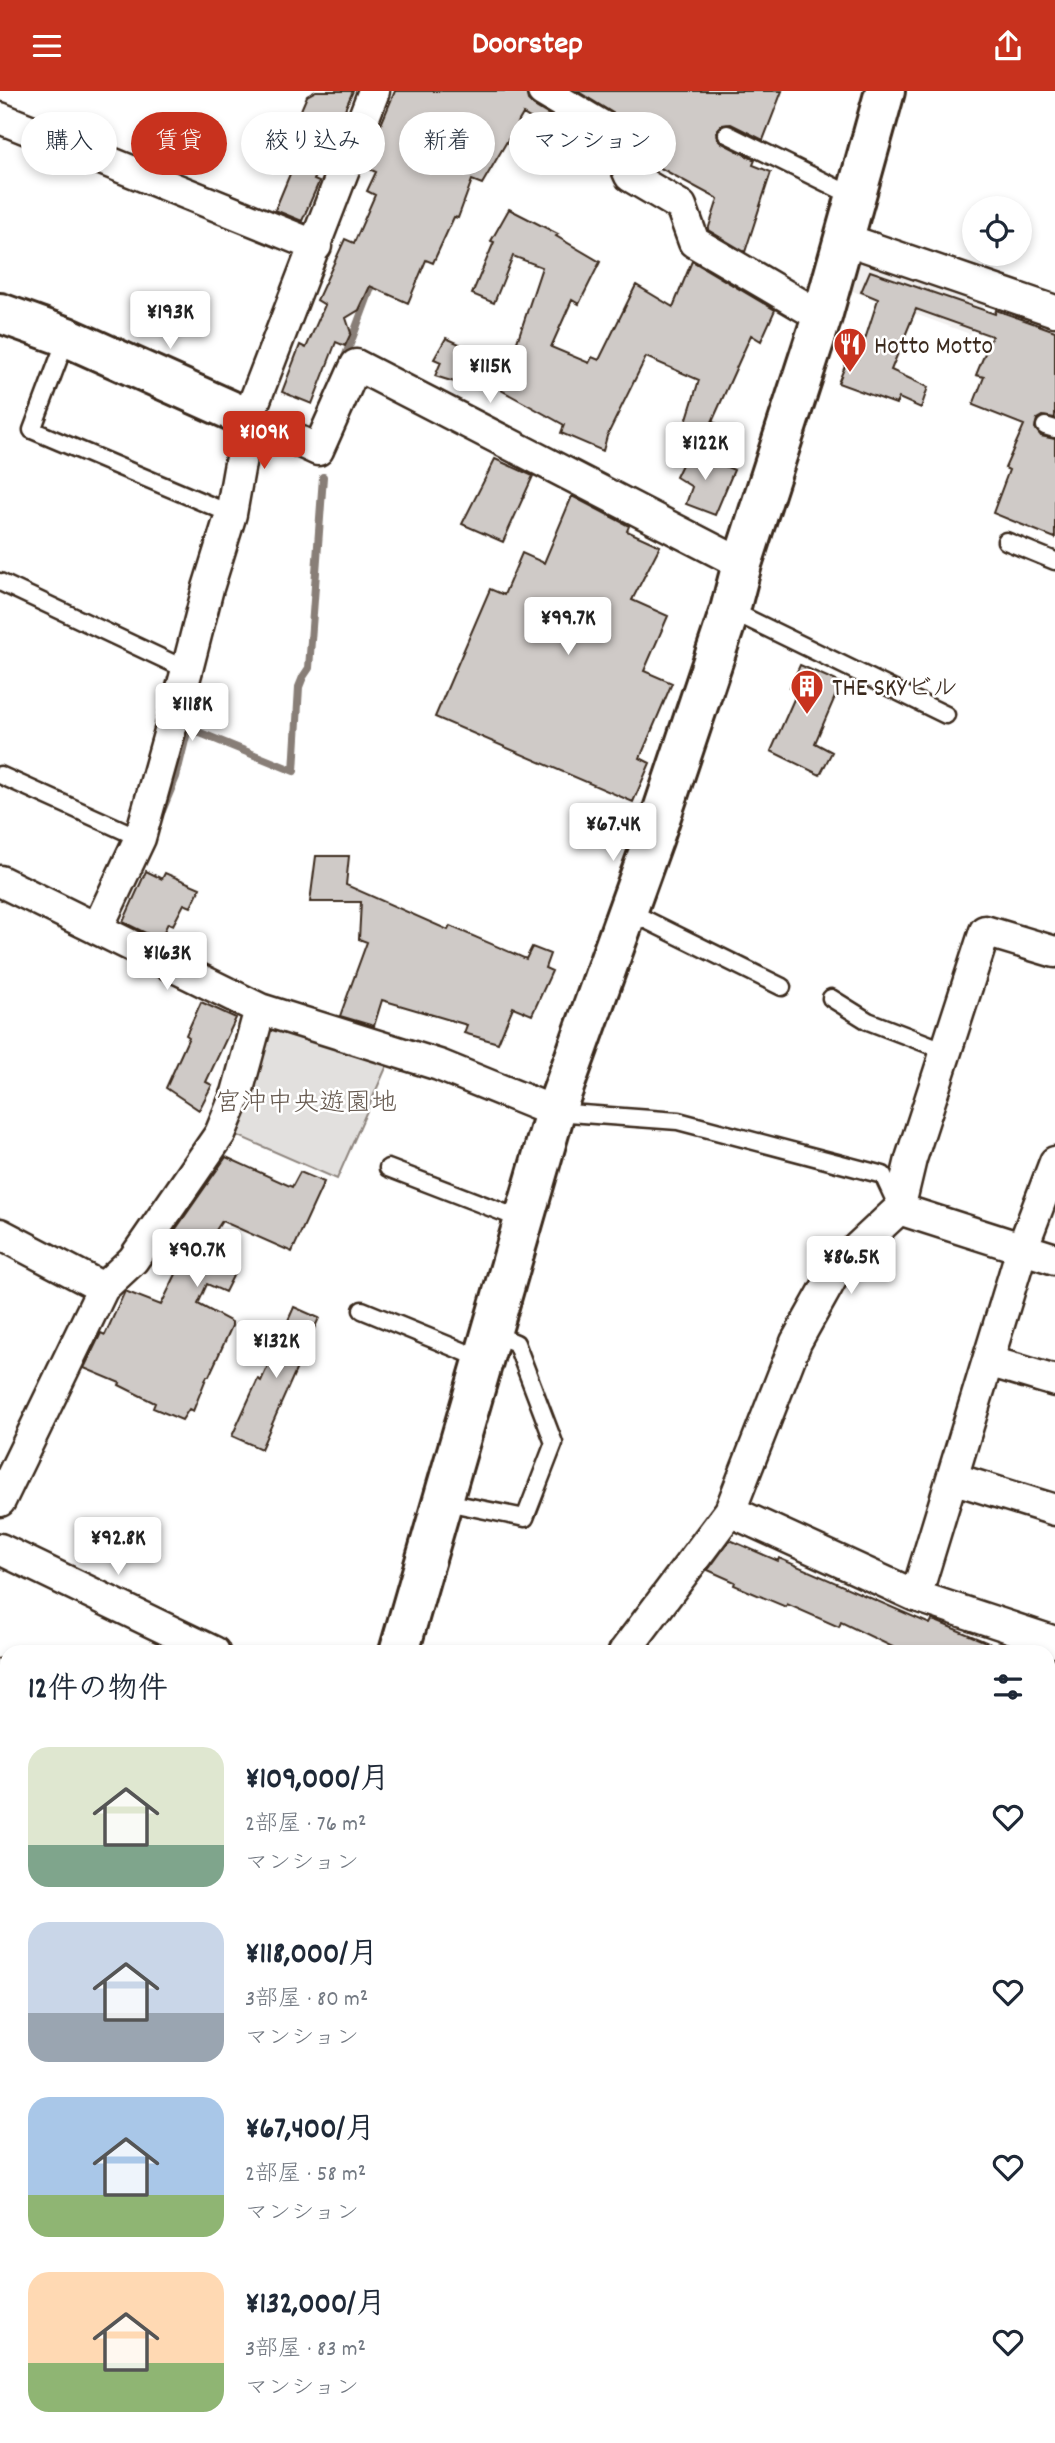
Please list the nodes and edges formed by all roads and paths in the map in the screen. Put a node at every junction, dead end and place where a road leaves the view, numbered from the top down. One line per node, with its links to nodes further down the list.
1 (374, 91): 8 (street)
2 (543, 91): 11 (street)
3 (885, 91): 6 (street)
4 (0, 118): 8 (street)
5 (727, 134): 6 (lane)
6 (855, 197): 7 (street)
7 (845, 239): 9 (street); 11 (street)
8 (316, 246): 13 (street)
9 (1055, 311)
10 (0, 313): 12 (street)
11 (821, 317): 17 (street)
12 (67, 337): 13 (street); 14 (lane)
13 (248, 418): 14 (street); 17 (street)
14 (231, 514): 20 (street)
15 (1006, 541): 16 (lane)
16 (1055, 561)
17 (742, 564): 19 (street)
18 (0, 582): 20 (lane)
19 (730, 610): 21 (lane); 25 (street)
20 (187, 670): 23 (street)
21 (946, 715)
22 (0, 775): 23 (lane)
23 (139, 838): 26 (street)
24 (0, 881): 26 (street)
25 (628, 911): 28 (lane); 32 (street)
26 (97, 929): 30 (street)
27 (1055, 952): 31 (street)
28 (782, 987)
29 (831, 998): 31 (lane)
30 (260, 1009): 32 (street); 40 (street)
31 (946, 1051): 35 (street)
32 (555, 1112): 35 (lane); 36 (street)
33 (1055, 1162): 38 (street)
34 (388, 1168): 36 (lane)
35 (899, 1209): 38 (street); 49 (street)
36 (523, 1220): 42 (street)
37 (0, 1234): 40 (street)
38 (1022, 1249): 39 (street); 43 (street)
39 (1055, 1259)
40 (103, 1288): 46 (street)
41 (362, 1310): 42 (lane)
42 (486, 1345): 47 (street); 47 (lane)
43 (988, 1361): 44 (street); 45 (street)
44 (1055, 1381)
45 (952, 1478): 48 (street); 51 (street)
46 (1, 1494)
47 (441, 1501): 54 (street)
48 (1055, 1510)
49 (730, 1511): 51 (street); 55 (street)
50 (0, 1549): 53 (street)
51 (916, 1596): 52 (street)
52 (1055, 1642)
53 (199, 1645)
54 (400, 1645)
55 (629, 1645)

